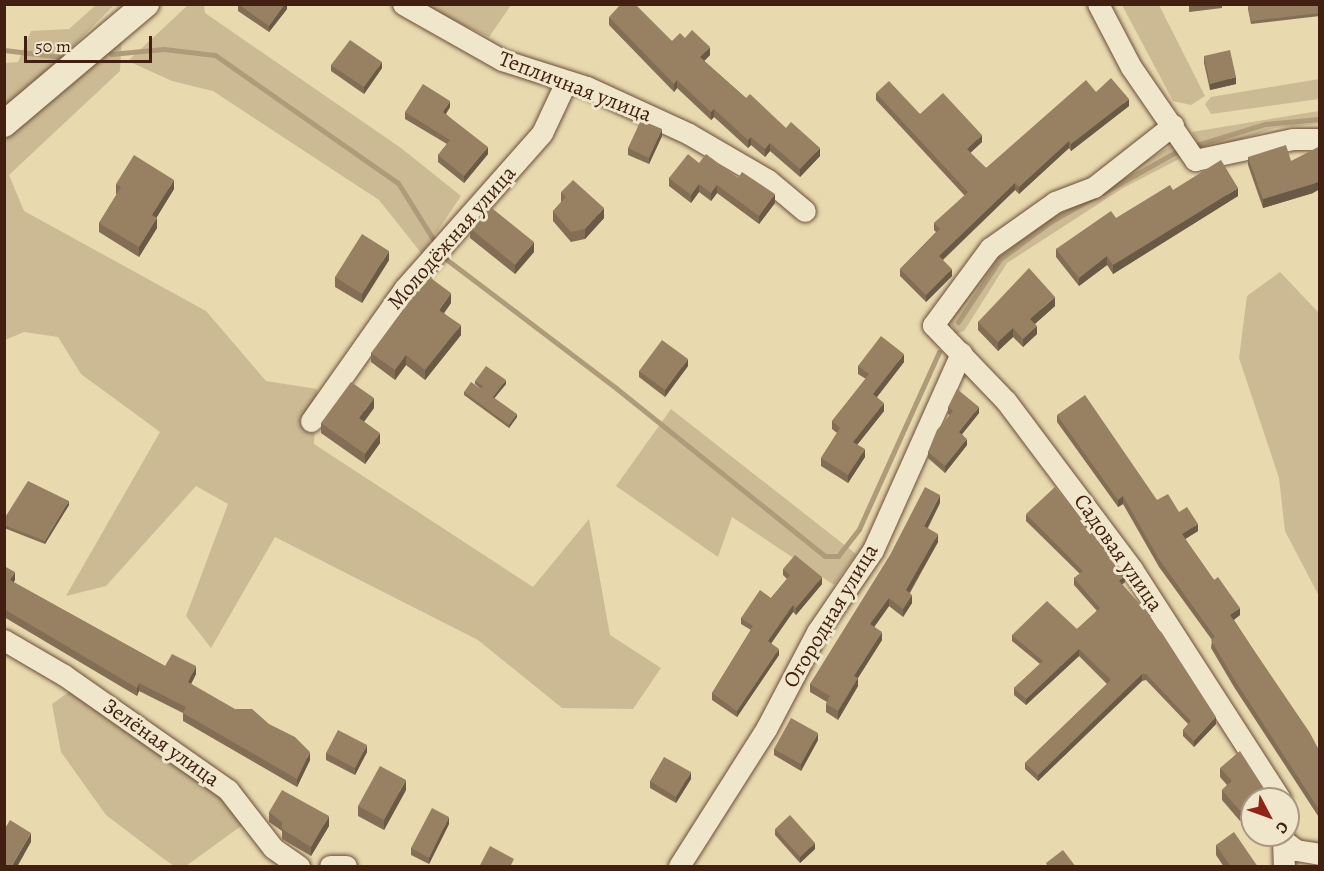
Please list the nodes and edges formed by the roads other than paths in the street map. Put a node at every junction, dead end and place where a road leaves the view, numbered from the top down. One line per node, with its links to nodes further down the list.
1 (146, 4): 5 (street)
2 (403, 4): 4 (street, Тепличная улица)
3 (1098, 4): 7 (street)
4 (566, 82): 8 (street, Тепличная улица); 10 (street, Молодёжная улица)
5 (4, 124)
6 (1320, 139): 7 (street)
7 (1185, 144): 9 (street, Садовая улица)
8 (805, 211)
9 (961, 353): 12 (street, Садовая улица); 19 (street, Огородная улица)
10 (311, 421)
11 (4, 640): 16 (street, Зелёная улица)
12 (1272, 787)
13 (1283, 847): 20 (street)
14 (1293, 847): 15 (street)
15 (1320, 854)
16 (299, 867)
17 (330, 867): 18 (street)
18 (346, 867)
19 (679, 867)
20 (1284, 867)

